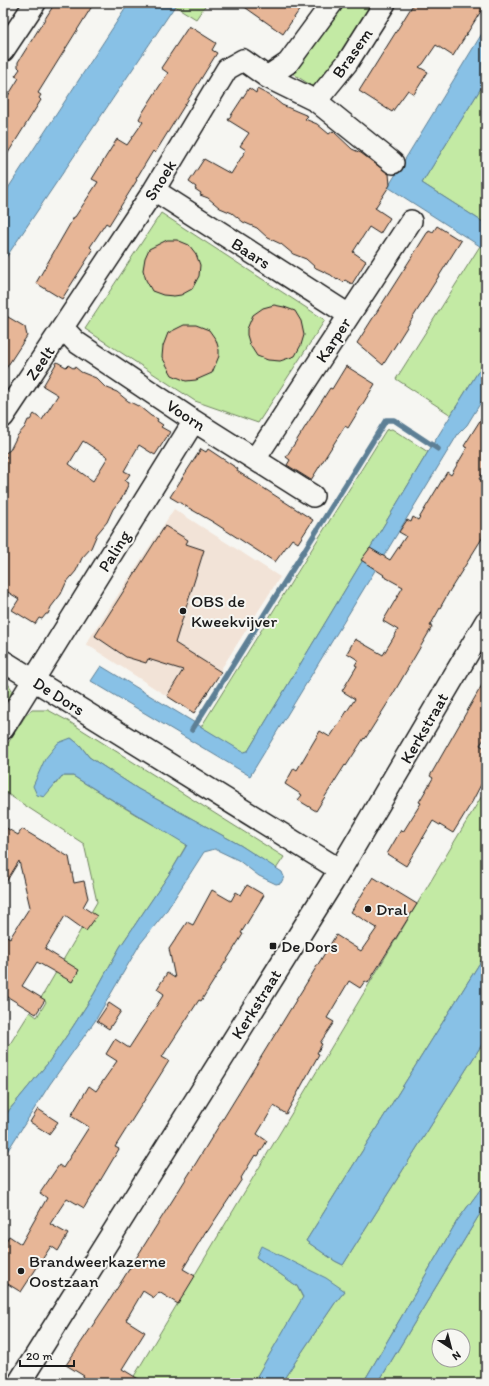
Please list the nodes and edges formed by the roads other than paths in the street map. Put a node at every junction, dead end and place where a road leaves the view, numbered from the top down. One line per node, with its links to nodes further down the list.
1 (34, 3): 4 (street)
2 (332, 3): 5 (street)
3 (385, 3): 6 (street, Brasem)
4 (3, 51)
5 (267, 77): 6 (street); 8 (street, Snoek)
6 (316, 101): 7 (street)
7 (392, 163)
8 (154, 190): 10 (street, Baars); 11 (street, Snoek)
9 (411, 221): 10 (street, Karper)
10 (349, 315): 14 (street, Karper)
11 (63, 328): 12 (street, Zeelt); 13 (street, Voorn)
12 (3, 417)
13 (194, 421): 14 (street, Voorn); 18 (street, Paling)
14 (255, 459): 15 (street, Voorn)
15 (313, 496)
16 (486, 622): 20 (street, Kerkstraat)
17 (3, 661): 18 (street, De Dors)
18 (33, 680): 19 (street, Paling); 20 (street, De Dors)
19 (3, 729)
20 (340, 870): 21 (street, Kerkstraat)
21 (18, 1383)

